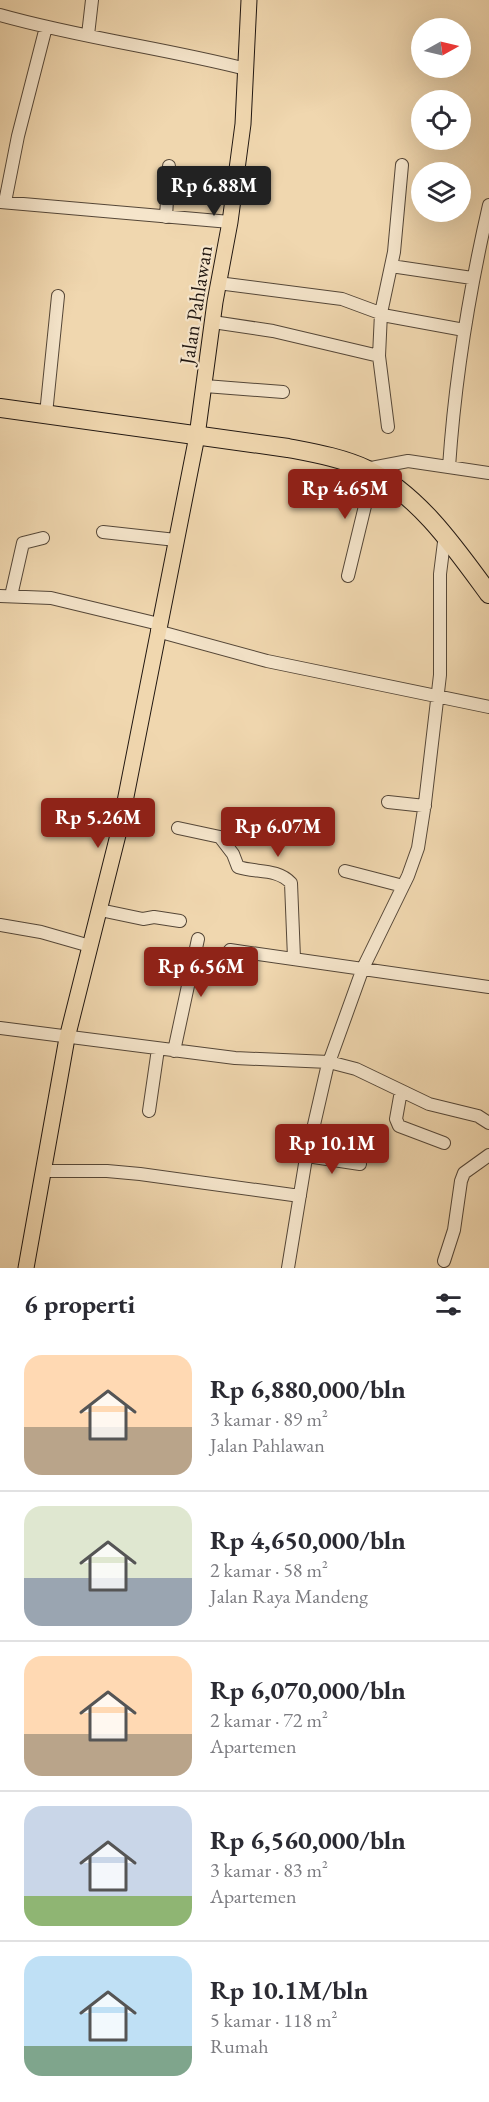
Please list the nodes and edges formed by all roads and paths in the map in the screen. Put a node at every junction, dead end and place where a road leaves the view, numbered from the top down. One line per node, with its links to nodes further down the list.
1 (92, 0): 5 (street)
2 (249, 0): 6 (main road, Jalan Pahlawan)
3 (0, 15): 4 (street)
4 (46, 27): 5 (street); 9 (street)
5 (88, 35): 6 (street)
6 (246, 69): 12 (main road, Jalan Pahlawan)
7 (402, 165): 13 (street)
8 (169, 166): 11 (street)
9 (2, 202): 11 (street)
10 (489, 205): 14 (street)
11 (166, 217): 12 (street)
12 (230, 222): 15 (main road, Jalan Pahlawan)
13 (391, 266): 14 (street); 17 (street)
14 (472, 278): 19 (street)
15 (218, 283): 17 (street); 18 (main road, Jalan Pahlawan)
16 (58, 296): 24 (street)
17 (381, 313): 19 (street); 20 (street)
18 (213, 322): 20 (street); 21 (main road, Jalan Pahlawan)
19 (464, 330): 27 (street)
20 (380, 357): 25 (street)
21 (205, 386): 22 (street); 26 (main road, Jalan Pahlawan)
22 (283, 392)
23 (0, 408): 24 (highway)
24 (46, 414): 26 (highway)
25 (388, 427)
26 (197, 436): 28 (highway); 33 (main road, Jalan Pahlawan)
27 (449, 467): 28 (street); 29 (street)
28 (370, 471): 31 (highway); 34 (street)
29 (489, 473)
30 (103, 532): 33 (street)
31 (445, 534): 35 (highway); 38 (street)
32 (43, 538): 36 (street)
33 (176, 540): 37 (main road, Jalan Pahlawan)
34 (348, 576)
35 (489, 594)
36 (6, 596): 37 (street)
37 (158, 628): 38 (street); 45 (main road, Jalan Pahlawan)
38 (437, 697): 39 (street); 41 (street)
39 (489, 707)
40 (388, 802): 41 (street)
41 (425, 806): 44 (street)
42 (178, 828): 51 (street)
43 (345, 871): 44 (street)
44 (403, 886): 52 (street)
45 (99, 910): 46 (street); 49 (main road, Jalan Pahlawan)
46 (180, 921)
47 (0, 925): 49 (street)
48 (198, 939): 57 (street)
49 (90, 946): 55 (main road, Jalan Pahlawan)
50 (230, 950): 51 (street)
51 (294, 958): 52 (street)
52 (363, 968): 53 (street); 58 (street)
53 (489, 987)
54 (0, 1028): 55 (street)
55 (67, 1038): 56 (street); 66 (main road, Jalan Pahlawan)
56 (158, 1049): 57 (street); 60 (street)
57 (174, 1051): 58 (street)
58 (329, 1062): 59 (street); 64 (street)
59 (401, 1091): 61 (street); 62 (street)
60 (149, 1111)
61 (489, 1122)
62 (444, 1143)
63 (489, 1155): 68 (street)
64 (307, 1156): 65 (street); 67 (street)
65 (360, 1164)
66 (43, 1171): 67 (street); 70 (main road, Jalan Pahlawan)
67 (300, 1196): 69 (street)
68 (444, 1261)
69 (288, 1267): 71 (street)
70 (26, 1268)
71 (302, 1268)

